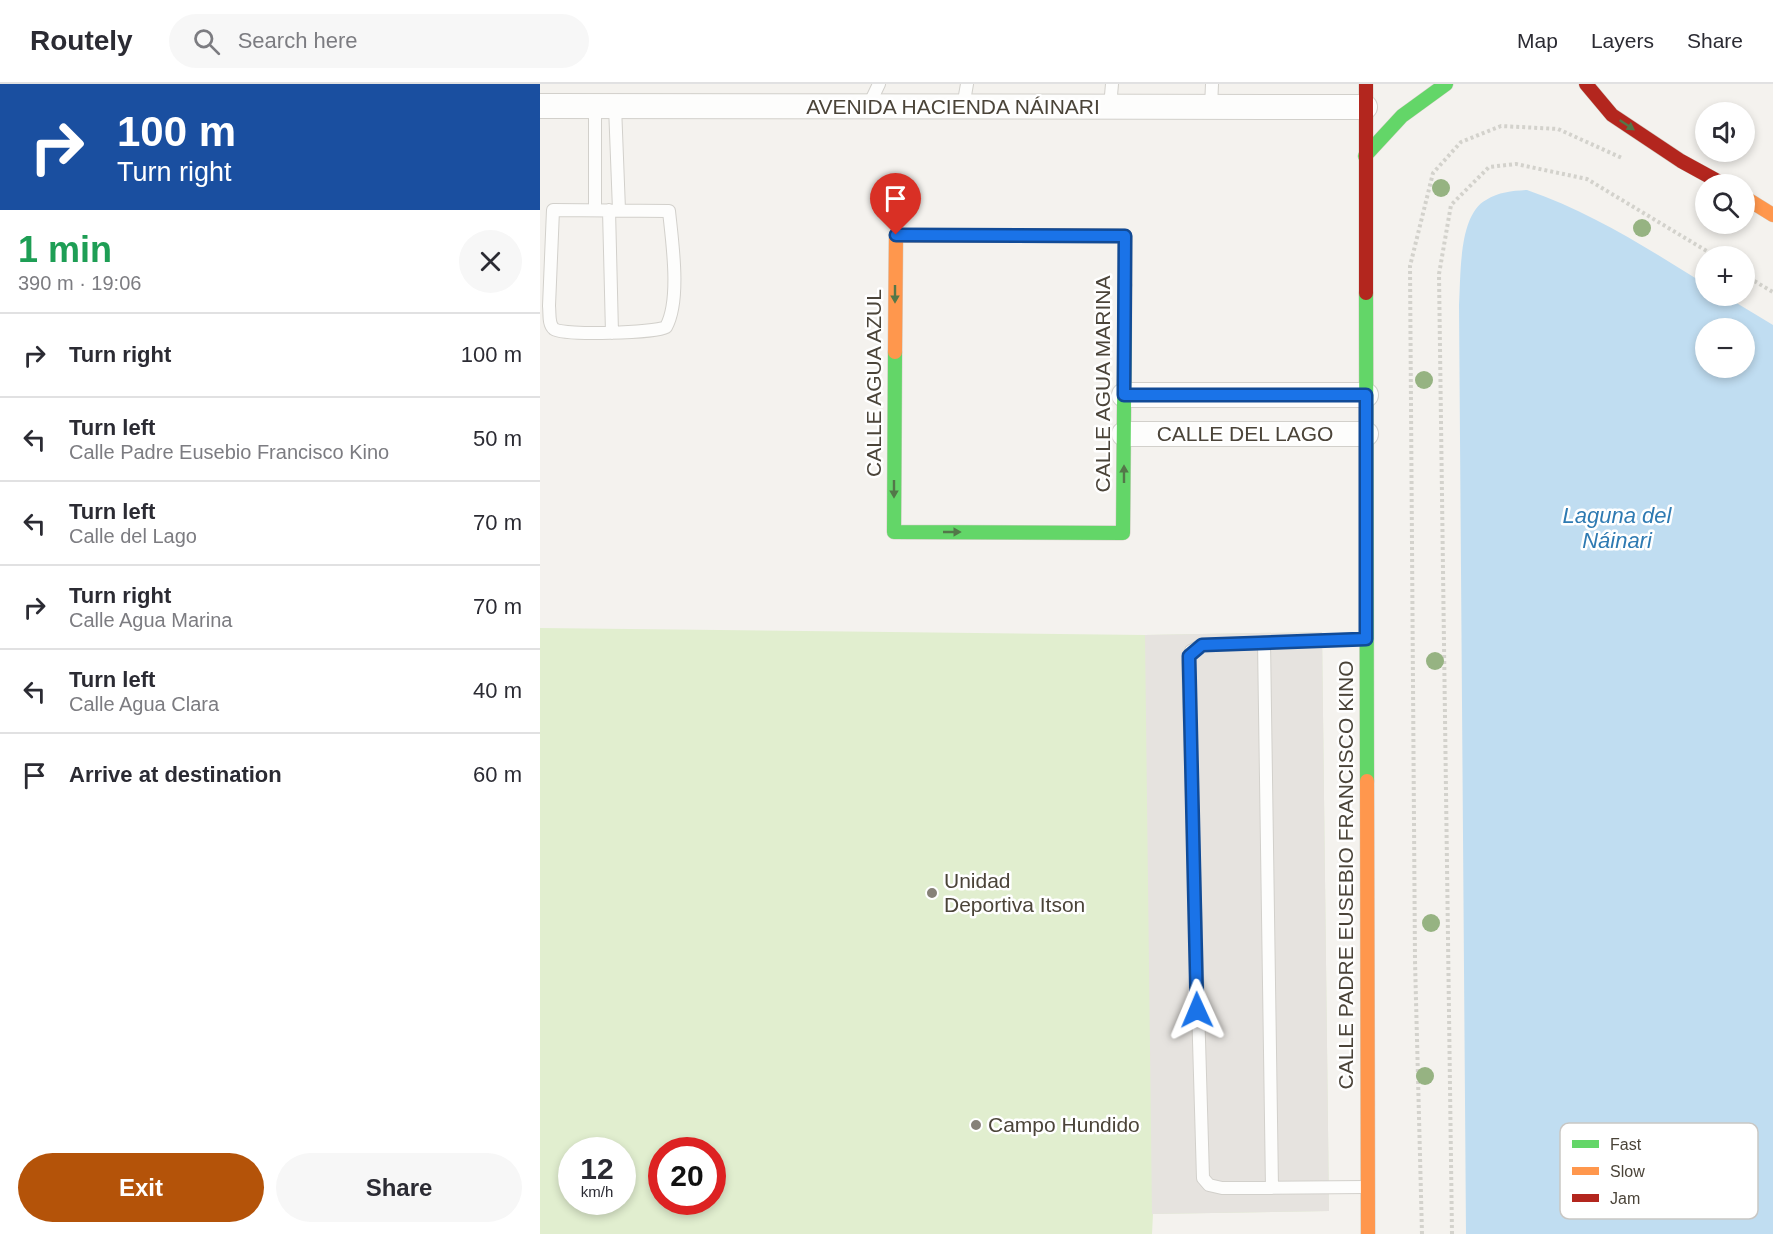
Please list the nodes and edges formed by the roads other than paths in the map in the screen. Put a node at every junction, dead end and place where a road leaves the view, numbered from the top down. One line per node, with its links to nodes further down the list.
1 (879, 84): 10 (lane)
2 (1446, 84): 11 (street)
3 (1586, 84): 12 (street, one-way to 12)
4 (965, 95): 5 (street, AVENIDA HACIENDA NÁINARI); 10 (street, AVENIDA HACIENDA NÁINARI)
5 (1111, 96): 6 (street, AVENIDA HACIENDA NÁINARI)
6 (1212, 96): 7 (street, AVENIDA HACIENDA NÁINARI)
7 (1366, 96): 11 (street, CALLE PADRE EUSEBIO FRANCISCO KINO)
8 (540, 106): 9 (street, AVENIDA HACIENDA NÁINARI)
9 (605, 106): 10 (street, AVENIDA HACIENDA NÁINARI); 14 (lane); 15 (lane)
10 (868, 107)
11 (1365, 156): 20 (street, CALLE PADRE EUSEBIO FRANCISCO KINO)
12 (1705, 174)
13 (1755, 203): 16 (street)
14 (595, 210): 15 (lane); 18 (lane)
15 (614, 210): 18 (lane); 18 (lane)
16 (1773, 215)
17 (896, 235): 19 (street, CALLE AGUA MARINA); 23 (street, CALLE AGUA AZUL, one-way to 23)
18 (612, 333)
19 (1124, 395): 20 (street, CALLE DEL LAGO); 21 (street, CALLE AGUA MARINA)
20 (1366, 395): 22 (street, CALLE PADRE EUSEBIO FRANCISCO KINO)
21 (1124, 434): 22 (street, CALLE DEL LAGO); 23 (street, CALLE AGUA MARINA, one-way to 21)
22 (1366, 434): 24 (street, CALLE PADRE EUSEBIO FRANCISCO KINO)
23 (1124, 533)
24 (1366, 639): 25 (lane); 26 (street, CALLE PADRE EUSEBIO FRANCISCO KINO)
25 (1264, 642): 27 (lane); 27 (lane)
26 (1368, 1187): 27 (lane); 28 (street, CALLE PADRE EUSEBIO FRANCISCO KINO)
27 (1272, 1188)
28 (1368, 1234)

